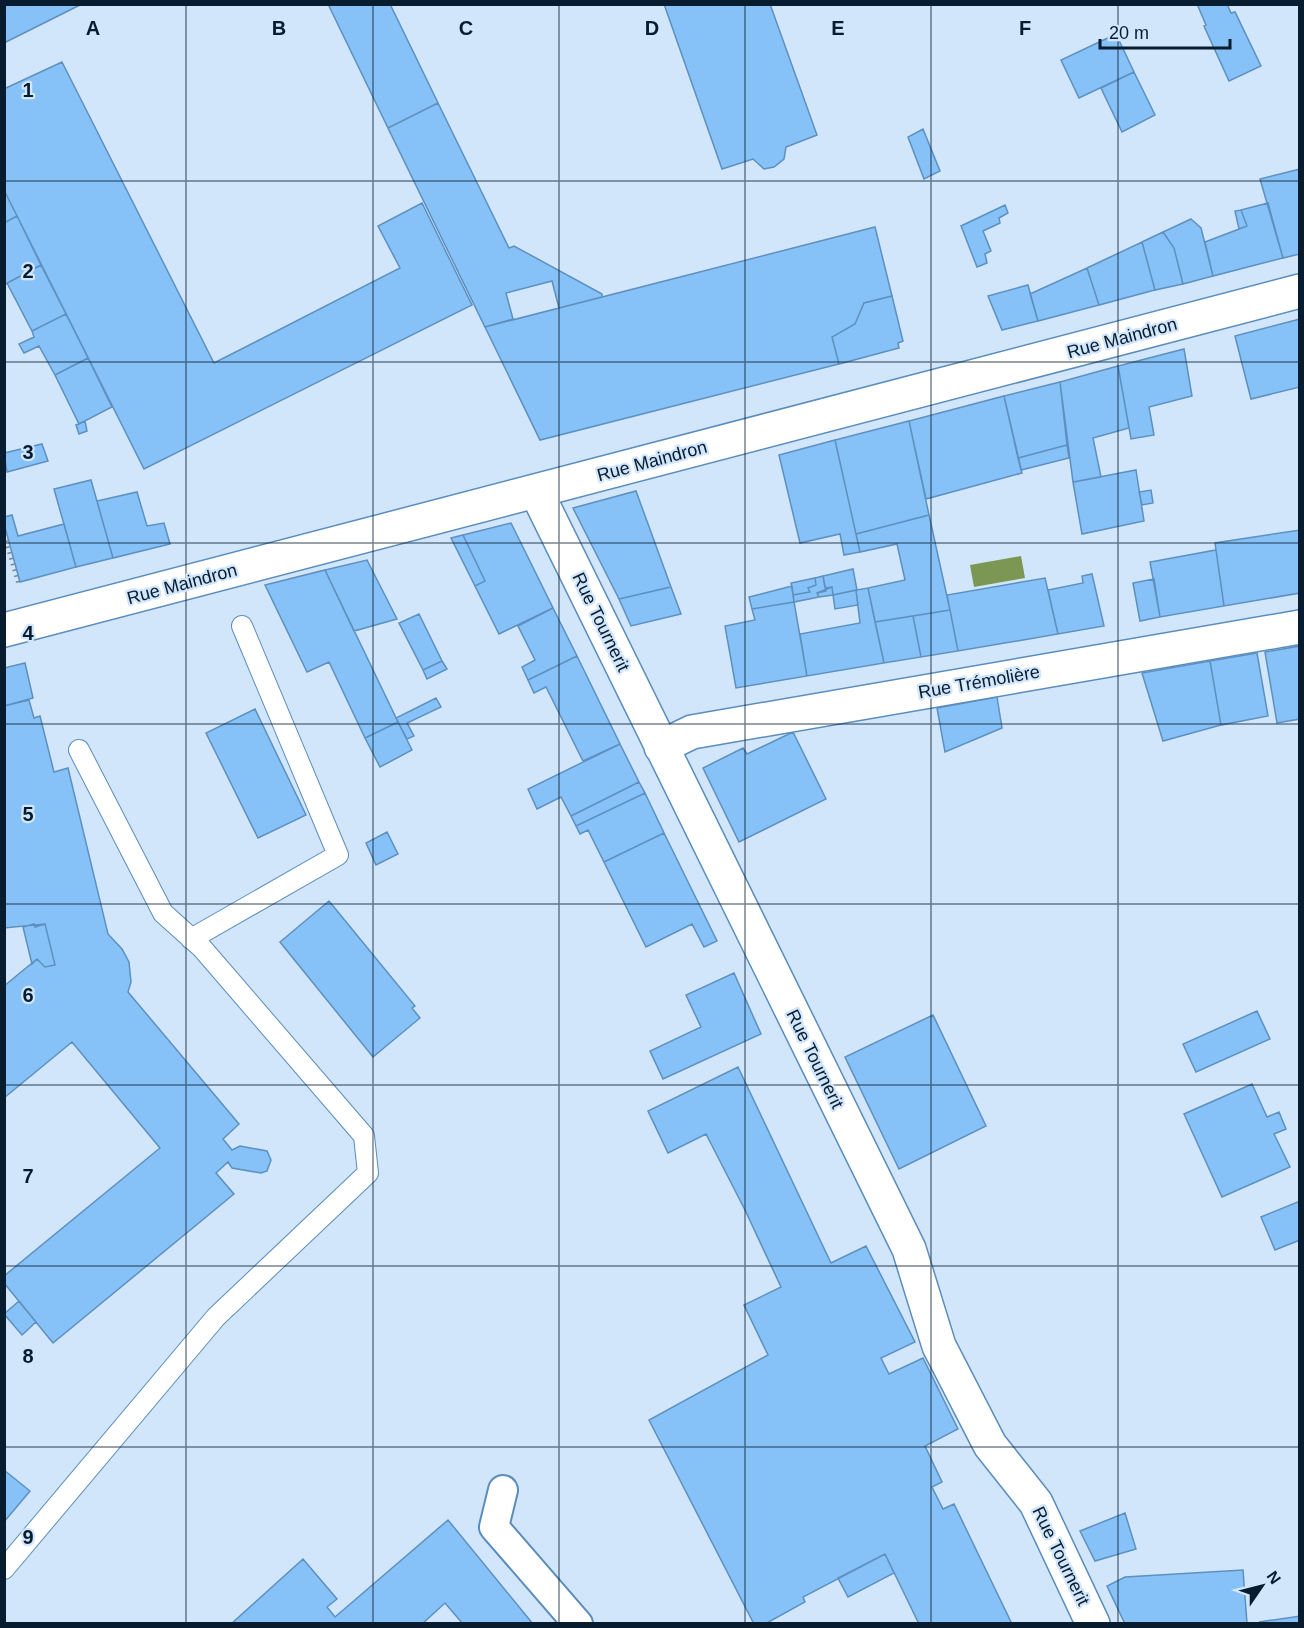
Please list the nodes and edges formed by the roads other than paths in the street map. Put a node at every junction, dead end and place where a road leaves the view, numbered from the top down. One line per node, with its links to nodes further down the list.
1 (1299, 291): 2 (street, Rue Maindron)
2 (536, 491): 4 (street, Rue Maindron); 6 (street, Rue Tournerit)
3 (242, 626): 8 (lane)
4 (17, 627)
5 (1299, 627): 6 (street, Rue Trémolière)
6 (661, 747): 12 (street, Rue Tournerit)
7 (78, 750): 8 (lane)
8 (191, 939): 10 (lane)
9 (503, 1490): 11 (street)
10 (4, 1569)
11 (578, 1623)
12 (1093, 1623)

